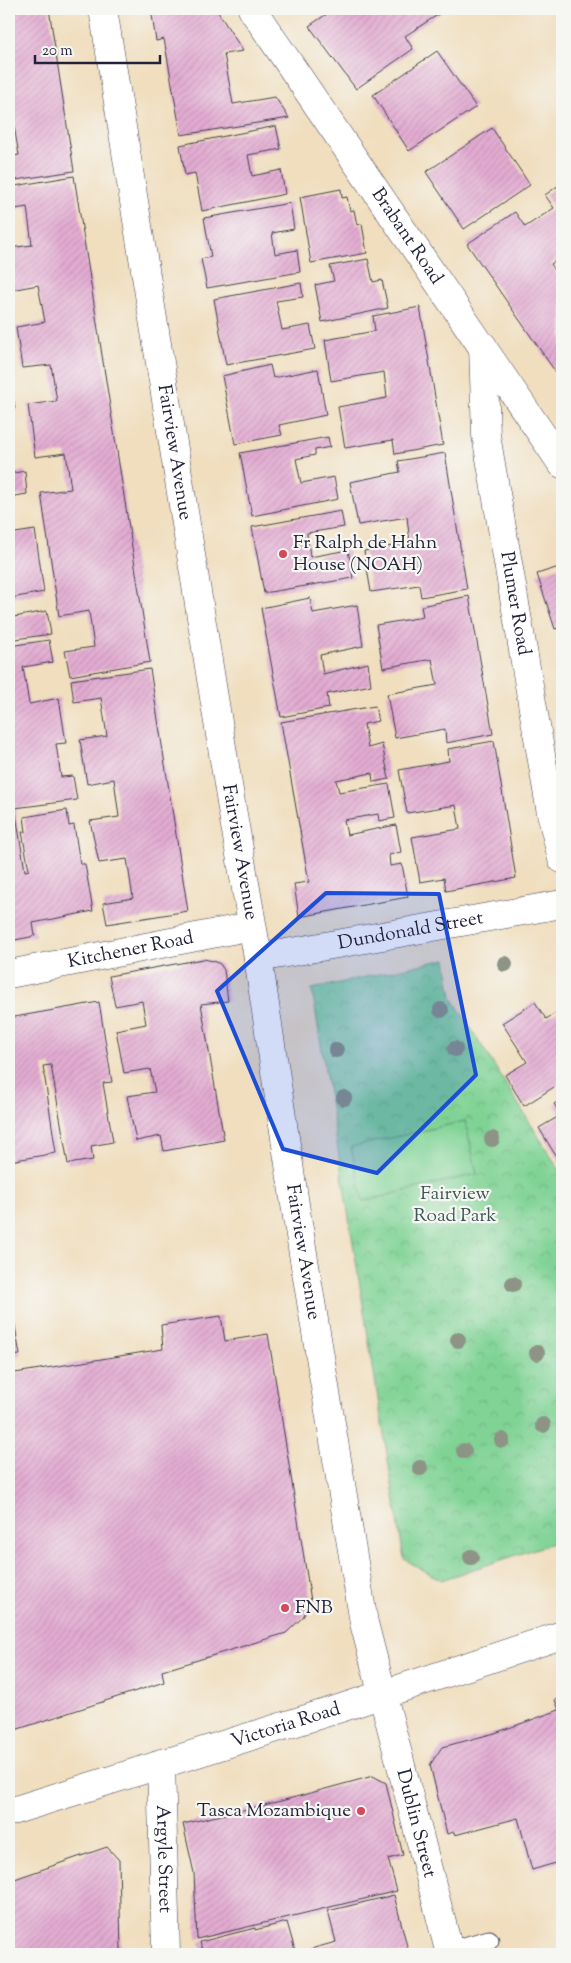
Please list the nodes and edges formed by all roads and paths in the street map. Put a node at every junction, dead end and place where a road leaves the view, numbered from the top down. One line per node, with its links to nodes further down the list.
1 (103, 9): 8 (street, Fairview Avenue)
2 (252, 9): 3 (street, Brabant Road)
3 (483, 346): 4 (street, Brabant Road); 5 (street, Plumer Road)
4 (562, 464)
5 (557, 811): 6 (street, Plumer Road)
6 (562, 859)
7 (562, 904): 9 (street, Dundonald Street)
8 (252, 926): 9 (street, Fairview Avenue); 10 (street, Kitchener Road)
9 (258, 958): 12 (street, Fairview Avenue)
10 (9, 974)
11 (562, 1635): 12 (street, Victoria Road)
12 (382, 1695): 13 (street, Victoria Road); 16 (street, Dublin Street)
13 (161, 1763): 14 (street, Victoria Road); 17 (street, Argyle Street)
14 (9, 1812)
15 (489, 1940): 16 (lane)
16 (450, 1953)
17 (166, 1954)

